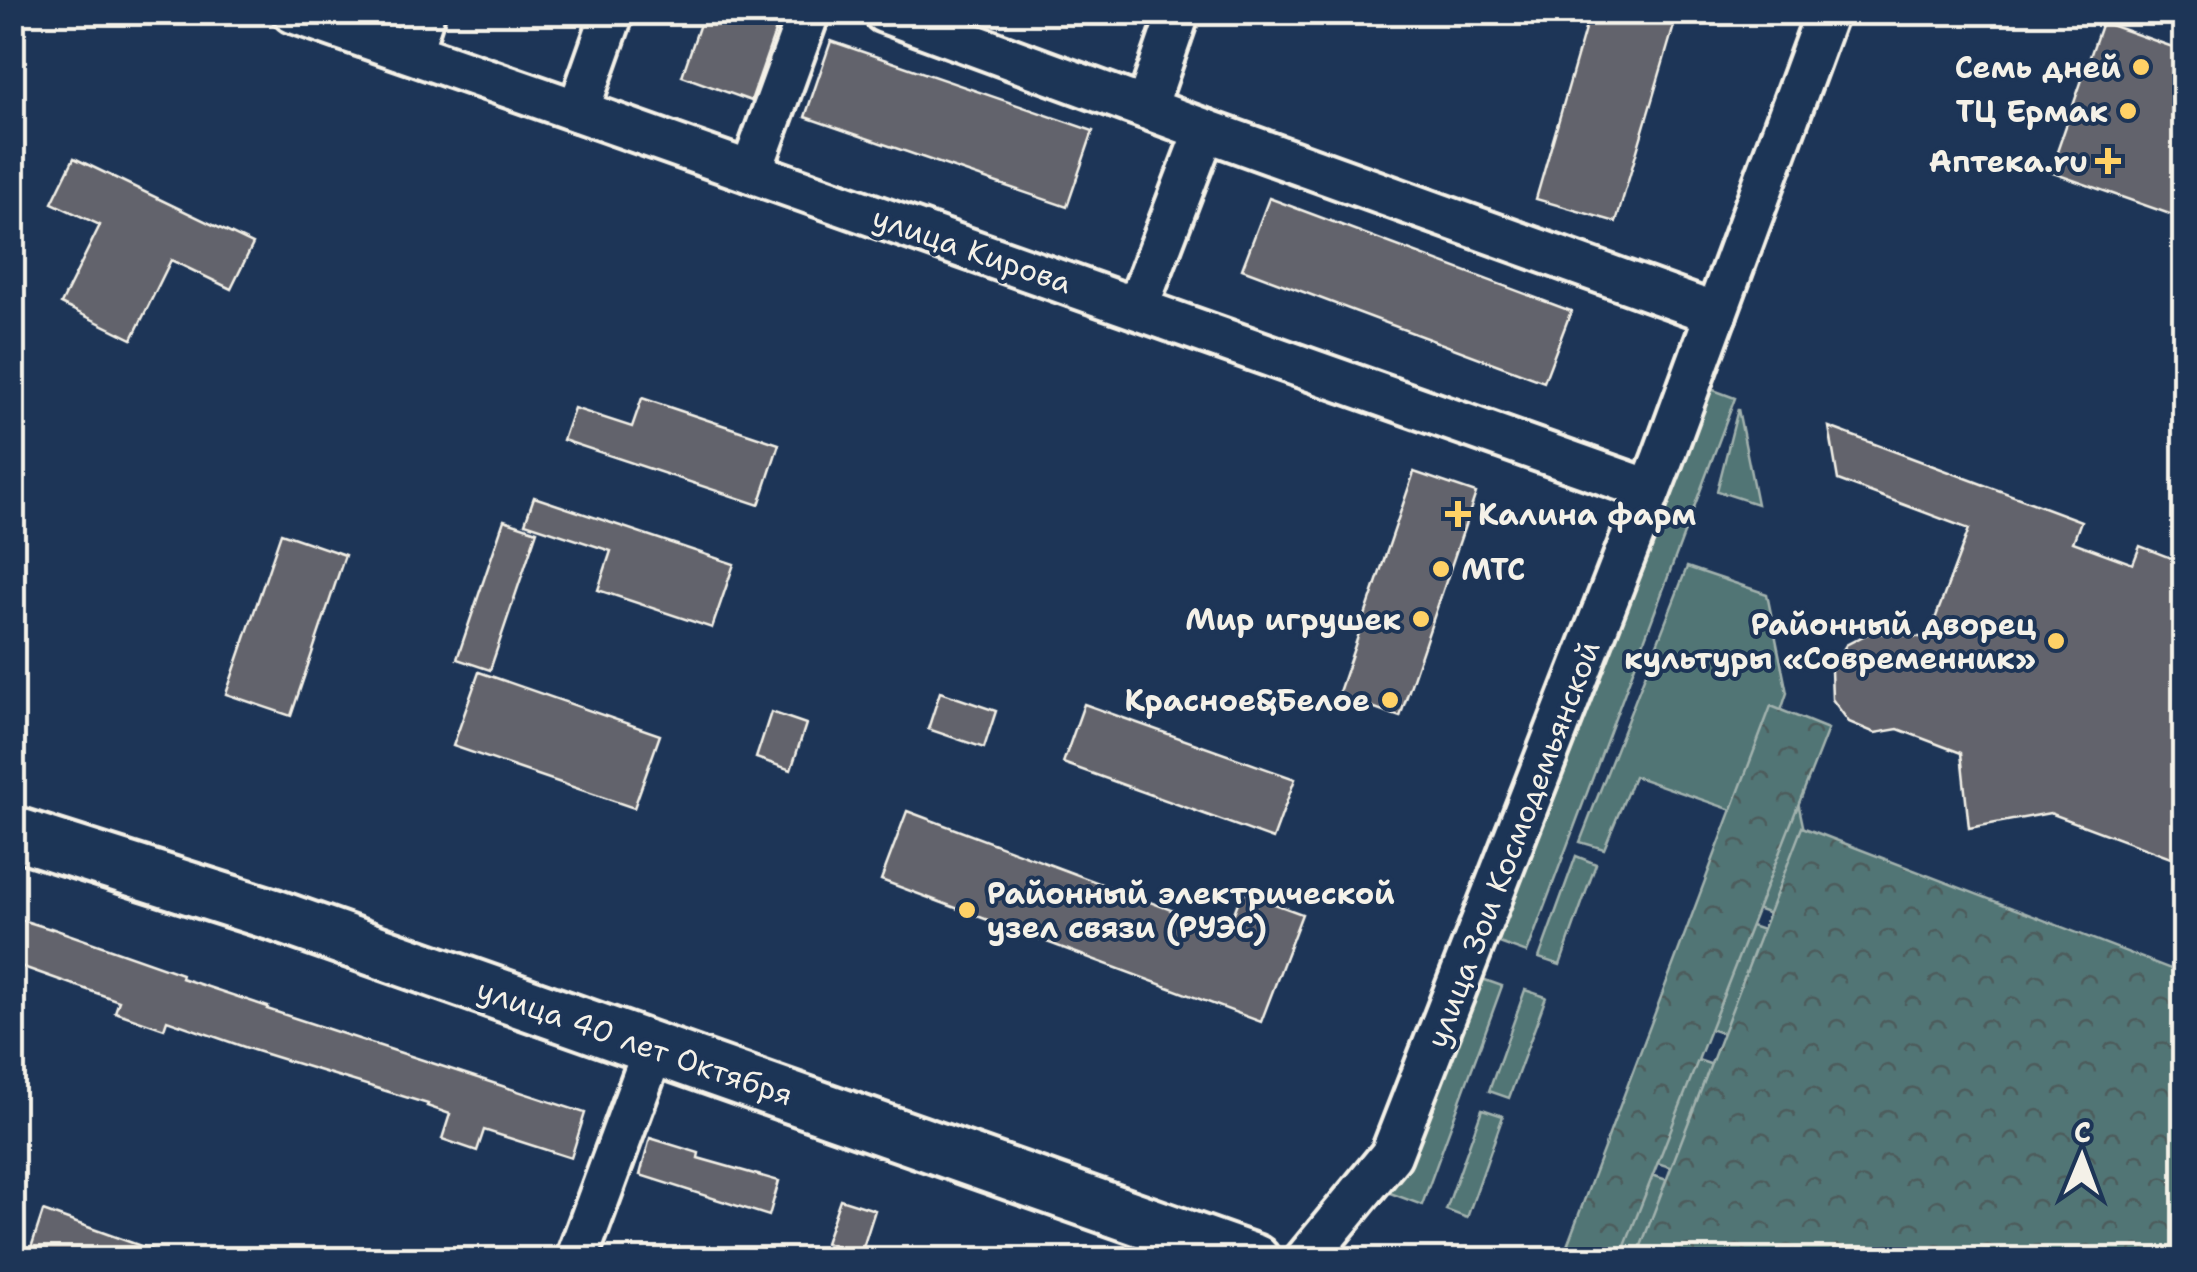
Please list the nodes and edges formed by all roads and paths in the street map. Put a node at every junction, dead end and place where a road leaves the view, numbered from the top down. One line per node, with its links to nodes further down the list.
1 (293, 12): 8 (street, улица Кирова)
2 (424, 12): 8 (street)
3 (613, 12): 10 (street)
4 (810, 12): 12 (street)
5 (884, 12): 9 (street)
6 (1179, 12): 9 (street)
7 (1827, 12): 14 (street, улица Зои Космодемьянской)
8 (411, 52): 10 (street, улица Кирова)
9 (1146, 108): 11 (street)
10 (578, 111): 12 (street, улица Кирова)
11 (1204, 130): 13 (street); 14 (street)
12 (751, 172): 13 (street, улица Кирова)
13 (1138, 308): 15 (street, улица Кирова)
14 (1716, 314): 15 (street, улица Зои Космодемьянской)
15 (1650, 490): 20 (street, улица Зои Космодемьянской)
16 (12, 832): 17 (street, улица 40 лет Октября)
17 (654, 1048): 18 (street); 19 (street, улица 40 лет Октября)
18 (576, 1260)
19 (1254, 1260)
20 (1305, 1260)

